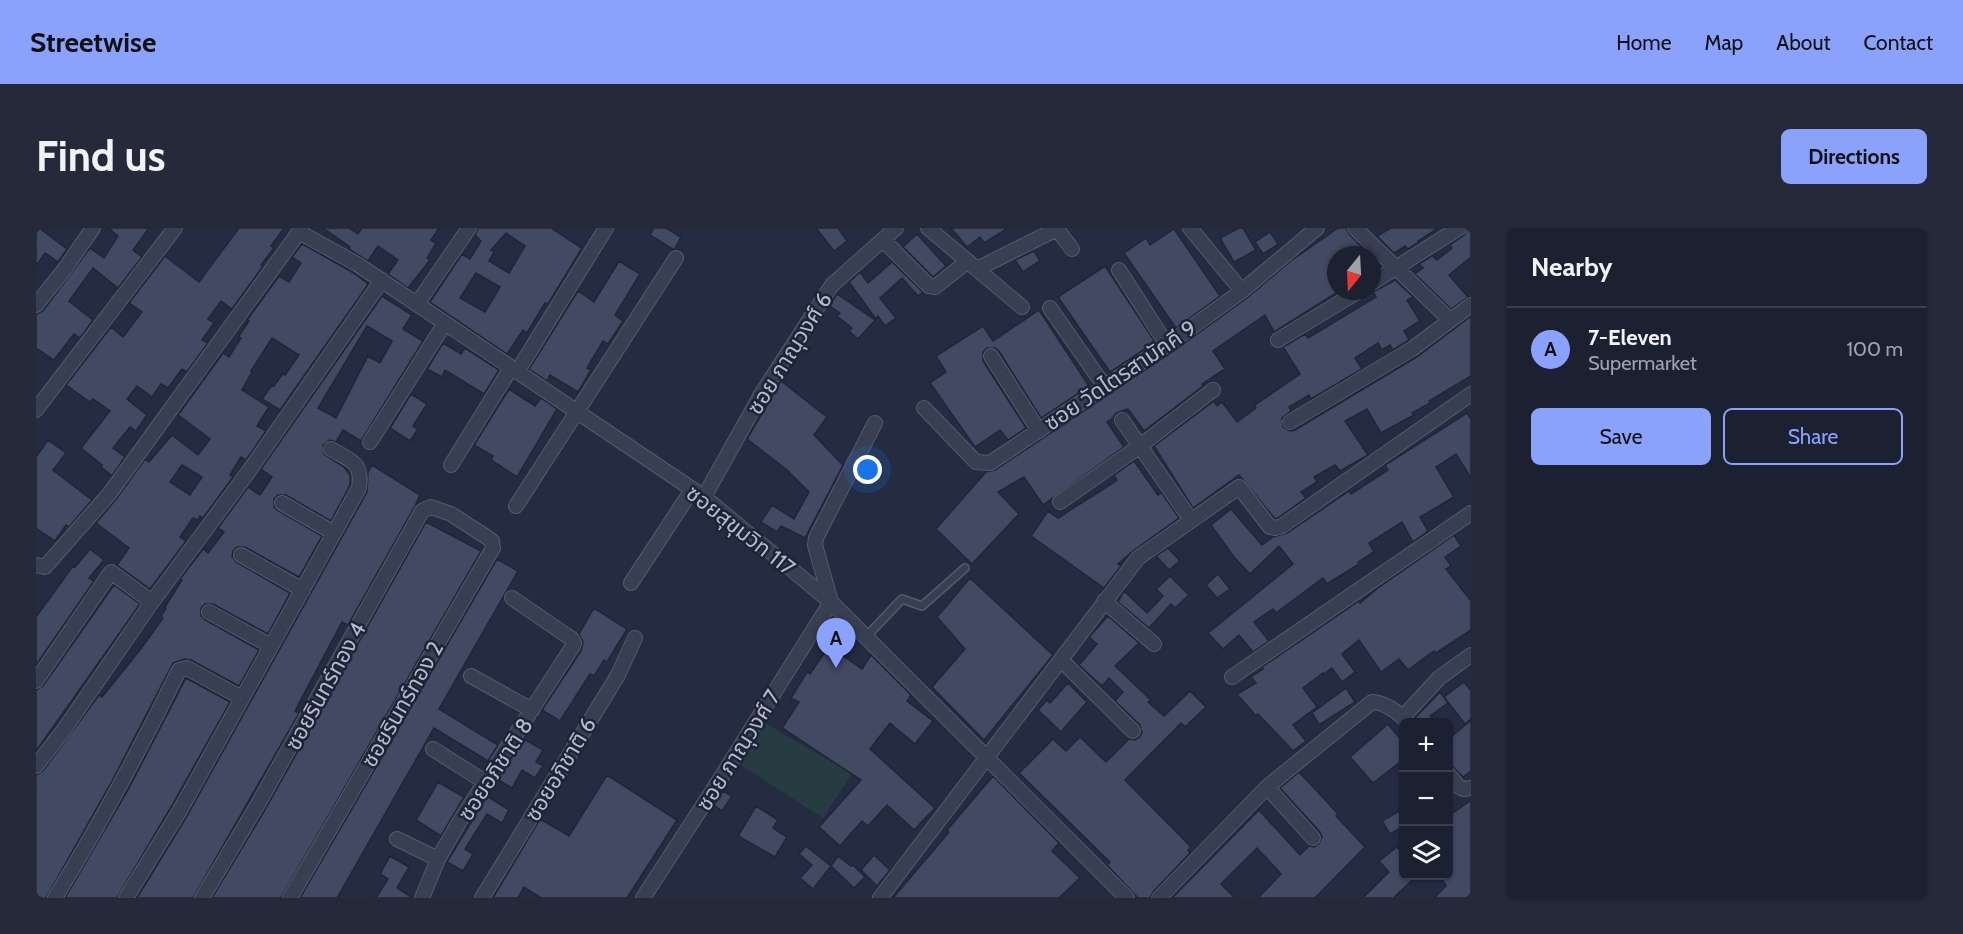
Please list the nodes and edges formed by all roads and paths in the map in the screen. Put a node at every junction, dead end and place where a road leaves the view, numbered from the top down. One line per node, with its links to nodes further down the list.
1 (93, 228): 25 (street)
2 (175, 228): 38 (street)
3 (469, 228): 23 (street)
4 (606, 228): 33 (street)
5 (897, 228): 13 (street, ซอย ภาณุวงศ์ 6)
6 (928, 228): 16 (street)
7 (1190, 228): 21 (street)
8 (1317, 228): 21 (street, ซอย วัดไตรสามัคคี 9)
9 (1355, 228): 17 (street)
10 (1459, 228): 17 (street)
11 (1056, 229): 14 (street); 16 (street)
12 (301, 230): 20 (street, ซอยสุขุมวิท 117); 57 (street)
13 (883, 240): 16 (street); 48 (street, ซอย ภาณุวงศ์ 6)
14 (1072, 249)
15 (676, 258): 39 (street)
16 (972, 265): 26 (street)
17 (1397, 267): 19 (street); 28 (street)
18 (1119, 270): 31 (street)
19 (1381, 277)
20 (382, 280): 23 (street, ซอยสุขุมวิท 117); 63 (street)
21 (1242, 291): 31 (street, ซอย วัดไตรสามัคคี 9)
22 (1344, 300): 30 (street)
23 (417, 304): 29 (street, ซอยสุขุมวิท 117)
24 (1471, 305): 28 (street)
25 (36, 306)
26 (1022, 307)
27 (1050, 308): 34 (street)
28 (1450, 320): 41 (street)
29 (445, 323): 33 (street, ซอยสุขุมวิท 117); 44 (street)
30 (1278, 340)
31 (1167, 345): 34 (street, ซอย วัดไตรสามัคคี 9)
32 (991, 356): 43 (street)
33 (514, 370): 39 (street, ซอยสุขุมวิท 117); 47 (street)
34 (1105, 387): 43 (street, ซอย วัดไตรสามัคคี 9)
35 (1214, 390): 45 (street)
36 (1471, 394): 53 (street)
37 (924, 408): 43 (street, ซอย วัดไตรสามัคคี 9)
38 (36, 410)
39 (578, 412): 48 (street, ซอยสุขุมวิท 117); 51 (street)
40 (1122, 420): 45 (street)
41 (1290, 422)
42 (875, 423): 64 (street)
43 (1039, 431)
44 (370, 442)
45 (1140, 446): 49 (street); 53 (street)
46 (331, 448): 55 (street)
47 (452, 465)
48 (698, 494): 59 (street, ซอย ภาณุวงศ์ 6); 64 (street, ซอยสุขุมวิท 117)
49 (1060, 502)
50 (282, 503): 55 (street)
51 (516, 507)
52 (1471, 513): 73 (street)
53 (1191, 520): 62 (street)
54 (462, 521): 92 (street, ซอยรินทร์ทอง 4); 93 (street, ซอยรินทร์ทอง 2)
55 (334, 533): 60 (street)
56 (241, 555): 60 (street)
57 (36, 566)
58 (965, 568): 66 (lane)
59 (631, 583)
60 (303, 590): 69 (street)
61 (512, 598): 76 (street, ซอยอภิชาติ 8)
62 (1104, 601): 68 (street); 71 (street)
63 (152, 602): 74 (street); 82 (street)
64 (831, 602): 66 (street, ซอยสุขุมวิท 117); 96 (street, ซอย ภาณุวงศ์ 7)
65 (209, 612): 69 (street)
66 (866, 637): 81 (street, ซอยสุขุมวิท 117)
67 (635, 638): 95 (street, ซอยอภิชาติ 6)
68 (1154, 644)
69 (271, 646): 75 (street)
70 (1471, 655): 78 (street)
71 (1061, 660): 79 (street); 81 (street)
72 (471, 676): 76 (street)
73 (1232, 677)
74 (36, 681)
75 (242, 698): 90 (street); 91 (street)
76 (532, 710): 84 (street, ซอยอภิชาติ 8)
77 (1402, 718): 85 (street)
78 (1407, 718)
79 (1133, 731)
80 (433, 748): 84 (street)
81 (987, 757): 97 (street); 98 (street, ซอยสุขุมวิท 117)
82 (36, 766)
83 (1453, 779): 86 (street)
84 (485, 782): 89 (street, ซอยอภิชาติ 8)
85 (1267, 787): 87 (street); 99 (street)
86 (1468, 788)
87 (1313, 838)
88 (397, 839): 89 (street)
89 (438, 859): 94 (street, ซอยอภิชาติ 8)
90 (55, 898)
91 (126, 898)
92 (202, 898)
93 (290, 898)
94 (422, 898)
95 (482, 898)
96 (643, 898)
97 (880, 898)
98 (1127, 898)
99 (1159, 898)

